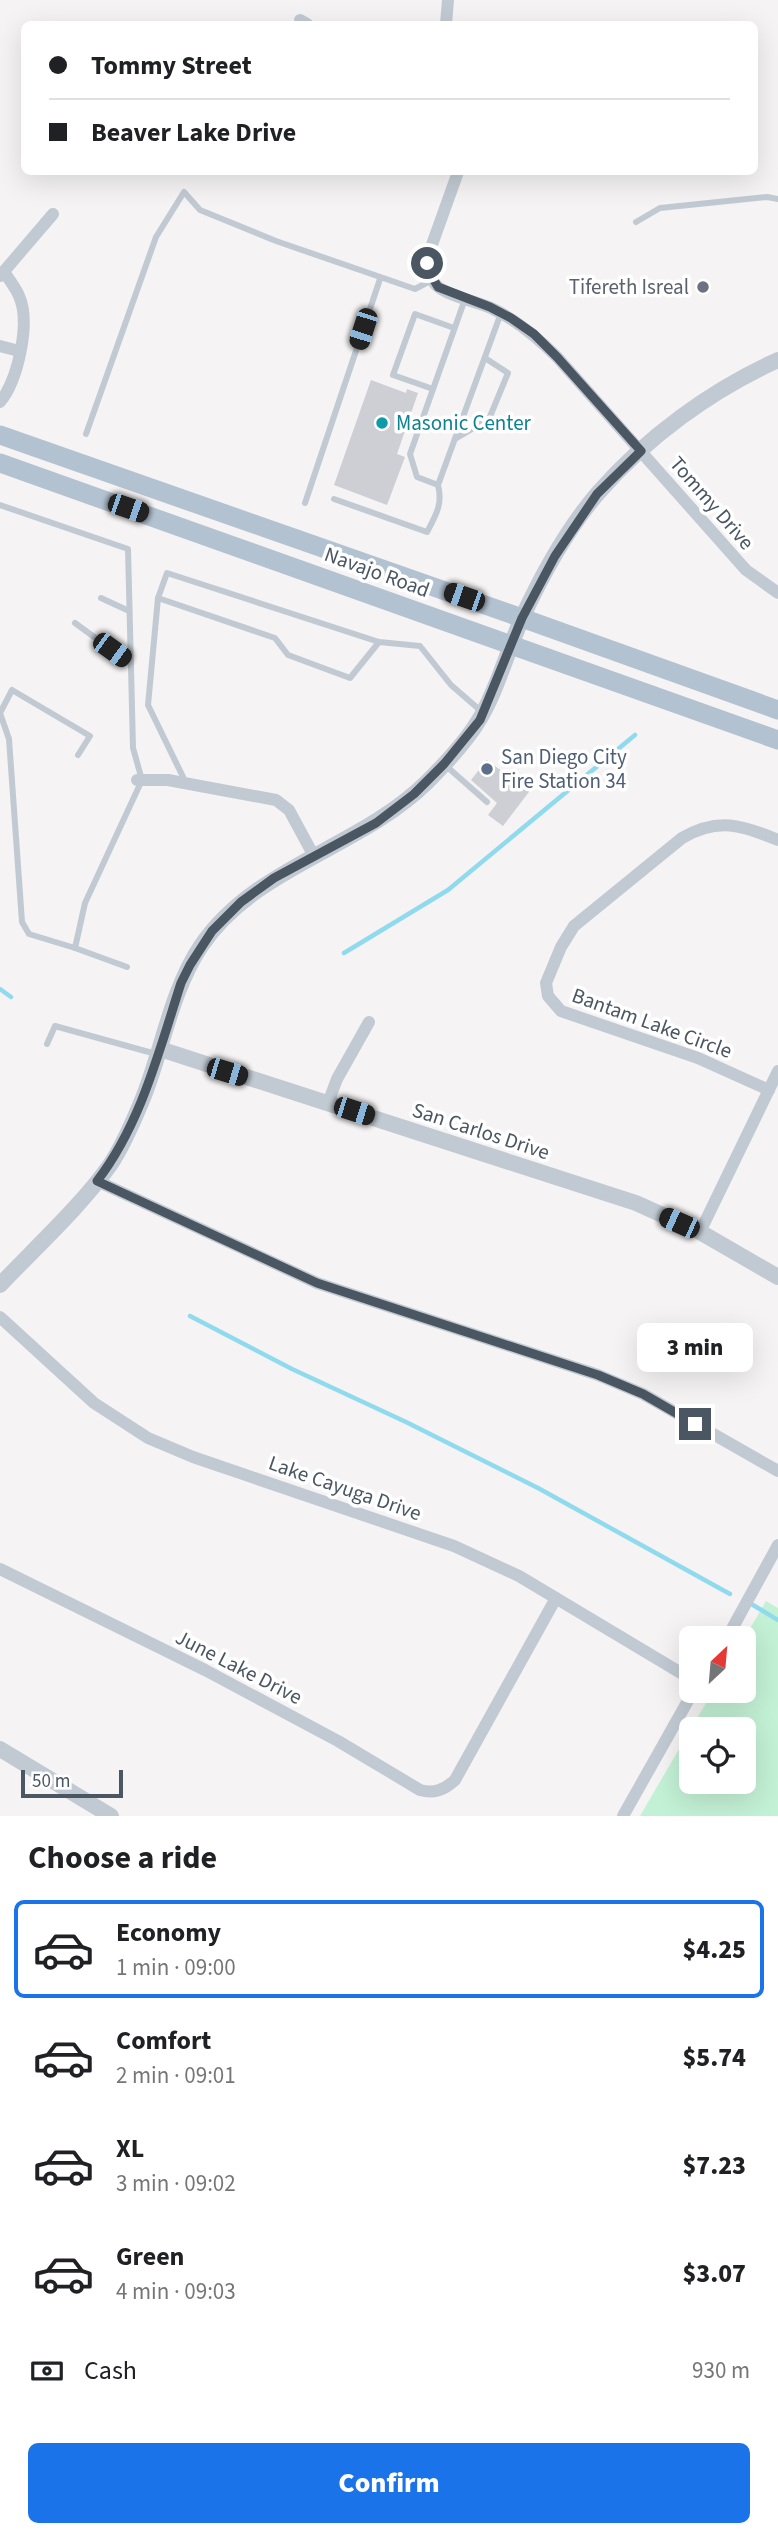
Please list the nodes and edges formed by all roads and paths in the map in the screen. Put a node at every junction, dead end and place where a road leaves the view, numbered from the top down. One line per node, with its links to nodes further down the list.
1 (448, 0): 2 (street)
2 (446, 21)
3 (456, 175): 9 (street)
4 (778, 199): 6 (lane)
5 (53, 214): 7 (street)
6 (636, 222)
7 (2, 275): 14 (street)
8 (380, 279): 9 (lane); 19 (lane); 26 (lane)
9 (432, 280): 10 (street, Tommy Drive)
10 (465, 298): 11 (street, Tommy Drive); 12 (lane)
11 (501, 313): 15 (lane); 22 (street, Tommy Drive)
12 (454, 328): 17 (lane); 17 (lane)
13 (0, 346): 14 (street)
14 (19, 352): 18 (street)
15 (485, 358): 21 (lane); 21 (lane)
16 (778, 360): 22 (street)
17 (433, 389): 24 (lane)
18 (0, 401)
19 (86, 434)
20 (0, 435): 32 (main road, Navajo Road)
21 (455, 439): 24 (lane)
22 (641, 451): 28 (street, Tommy Drive); 32 (street)
23 (0, 463): 35 (main road, Navajo Road)
24 (438, 485): 25 (lane)
25 (334, 499)
26 (305, 503)
27 (0, 505): 31 (lane)
28 (778, 593)
29 (101, 598): 31 (lane)
30 (158, 598): 34 (lane); 34 (lane); 43 (lane)
31 (129, 611): 36 (lane)
32 (522, 618): 35 (street); 37 (main road, Navajo Road)
33 (75, 624): 36 (lane)
34 (379, 642): 38 (lane)
35 (512, 644): 38 (street); 39 (main road, Navajo Road)
36 (131, 664): 42 (lane)
37 (778, 710)
38 (483, 712): 41 (street)
39 (778, 740)
40 (78, 755): 47 (lane)
41 (444, 764): 44 (lane); 46 (street)
42 (140, 780): 43 (street); 47 (lane)
43 (186, 783): 46 (street)
44 (487, 802)
45 (778, 840): 53 (street, Bantam Lake Circle)
46 (315, 858): 51 (street)
47 (75, 948): 48 (lane)
48 (127, 967)
49 (369, 1023): 54 (street)
50 (47, 1044): 51 (lane)
51 (159, 1052): 54 (street, San Carlos Drive); 55 (street)
52 (778, 1071): 53 (street)
53 (769, 1090): 56 (street)
54 (328, 1103): 56 (street, San Carlos Drive)
55 (97, 1181): 58 (street); 60 (street)
56 (700, 1232): 57 (street, San Carlos Drive)
57 (778, 1277)
58 (0, 1285)
59 (0, 1317): 63 (street, Lake Cayuga Drive)
60 (778, 1471)
61 (778, 1545): 64 (street)
62 (0, 1569): 63 (street, June Lake Drive)
63 (556, 1598): 65 (street, Lake Cayuga Drive)
64 (734, 1626)
65 (679, 1672)
66 (687, 1703): 69 (street)
67 (1, 1751): 68 (street)
68 (111, 1816)
69 (623, 1816)

